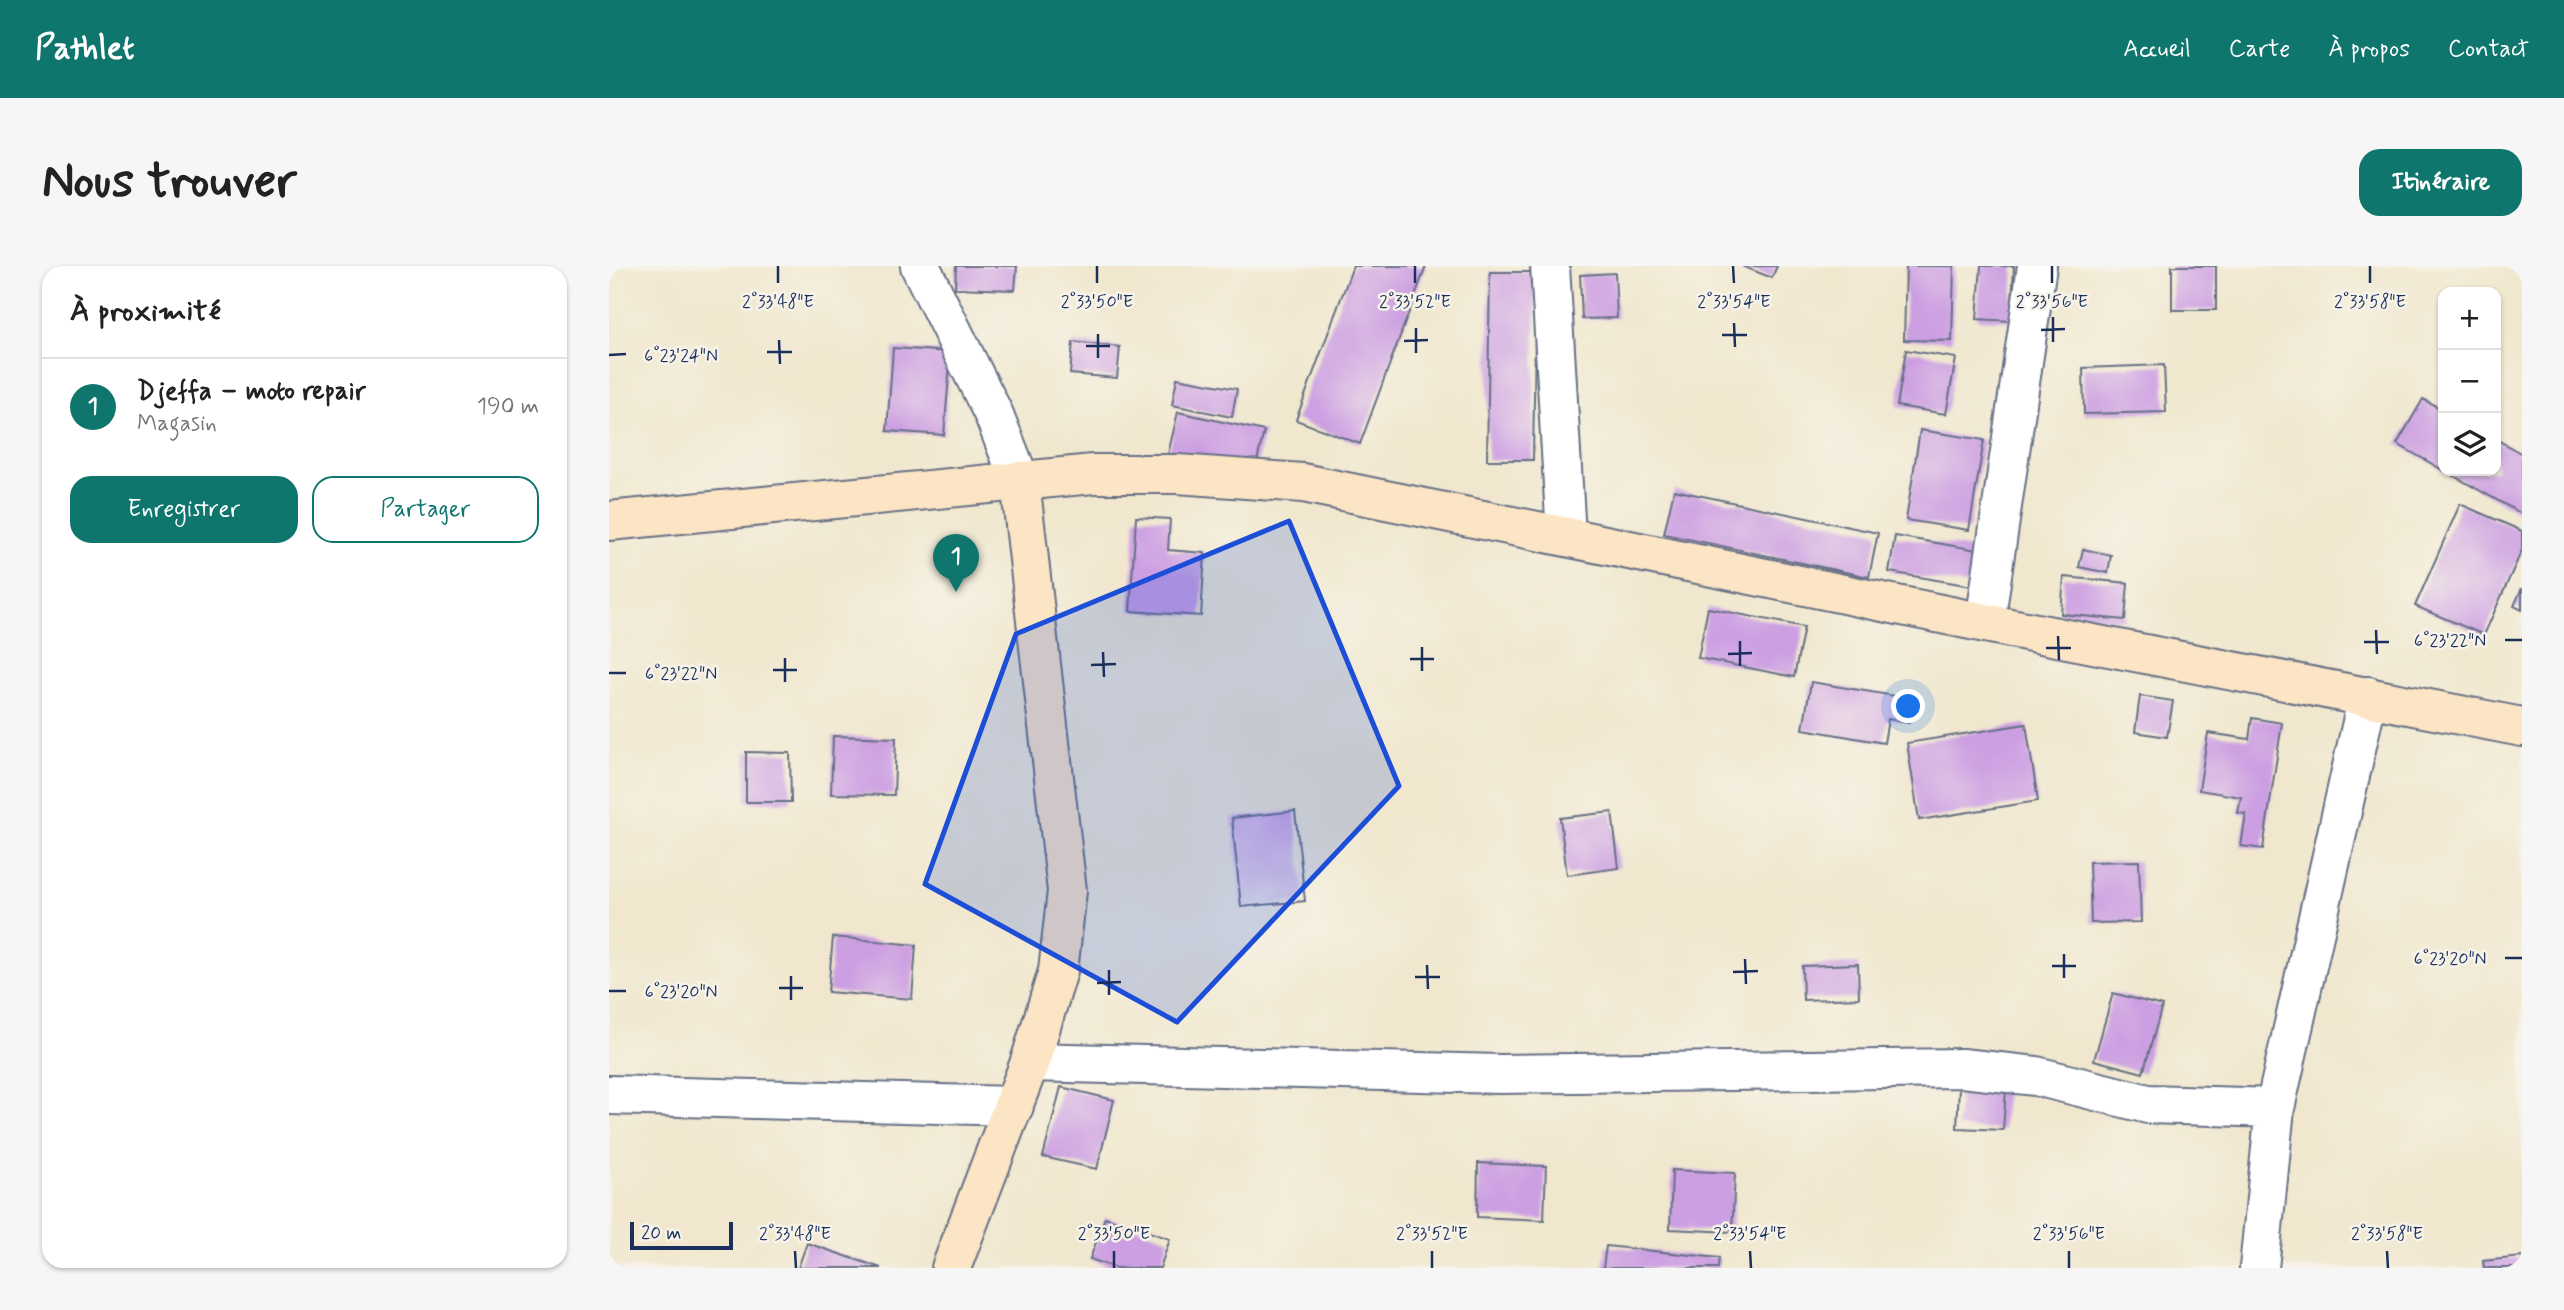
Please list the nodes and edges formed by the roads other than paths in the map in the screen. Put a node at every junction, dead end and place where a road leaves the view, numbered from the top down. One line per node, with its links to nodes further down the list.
1 (920, 266): 4 (street)
2 (1551, 266): 6 (street)
3 (2037, 266): 7 (street)
4 (1020, 481): 5 (street); 6 (street); 10 (street)
5 (609, 521)
6 (1566, 536): 7 (street)
7 (1985, 624): 8 (street)
8 (2368, 696): 9 (street); 13 (street)
9 (2522, 727)
10 (1030, 1062): 12 (street); 13 (street)
11 (609, 1095): 12 (street)
12 (1014, 1106): 14 (street)
13 (2275, 1108): 15 (street)
14 (951, 1268)
15 (2259, 1268)

